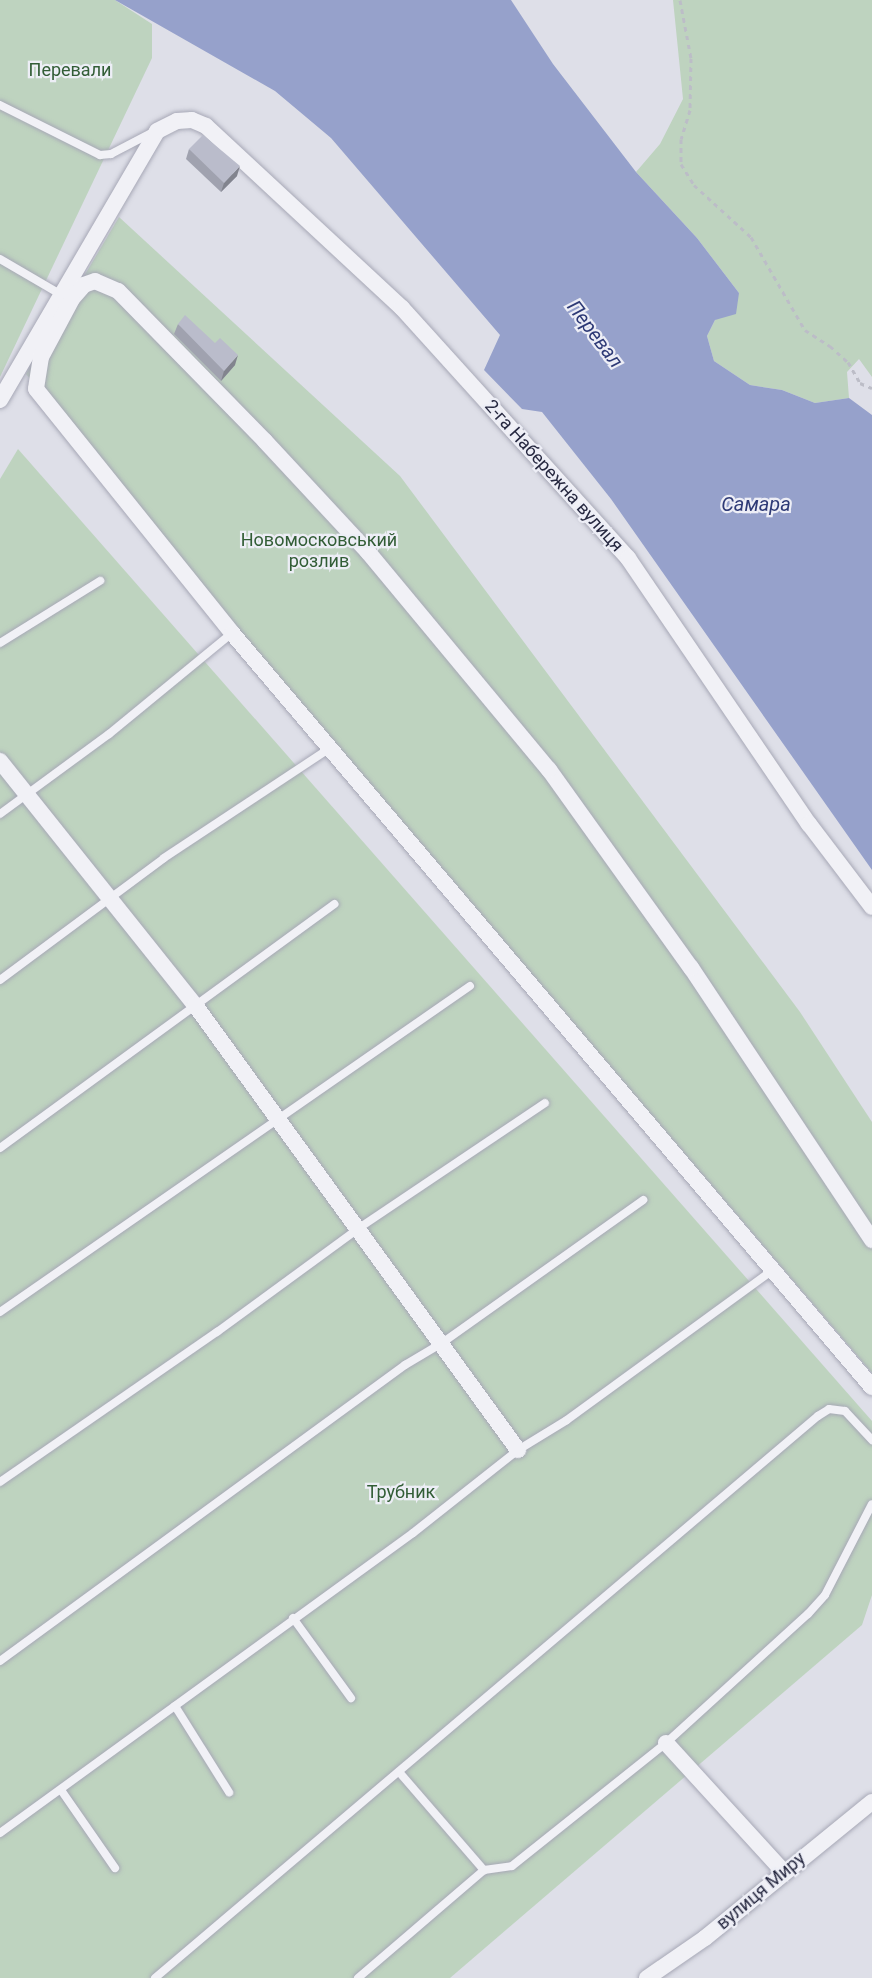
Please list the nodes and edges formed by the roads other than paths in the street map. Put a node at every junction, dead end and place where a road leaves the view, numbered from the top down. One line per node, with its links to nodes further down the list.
1 (0, 105): 2 (lane)
2 (162, 127): 4 (street); 15 (street, 2-га Набережна вулиця)
3 (0, 259): 4 (lane)
4 (60, 294): 5 (street)
5 (2, 393)
6 (100, 580): 8 (lane)
7 (232, 633): 9 (street); 11 (lane); 24 (street)
8 (0, 643)
9 (331, 748): 13 (lane); 25 (street)
10 (0, 761): 11 (street)
11 (27, 794): 12 (lane); 13 (street)
12 (0, 813)
13 (111, 899): 16 (lane); 18 (street)
14 (334, 904): 18 (lane)
15 (872, 907)
16 (0, 980)
17 (470, 986): 20 (lane)
18 (195, 1005): 20 (street); 21 (lane)
19 (545, 1103): 23 (lane)
20 (278, 1117): 23 (street); 26 (lane)
21 (0, 1148)
22 (643, 1200): 27 (lane)
23 (359, 1228): 27 (street); 31 (lane)
24 (872, 1240)
25 (773, 1269): 28 (street); 30 (lane)
26 (0, 1312)
27 (442, 1343): 30 (street); 34 (lane)
28 (872, 1387)
29 (872, 1440): 38 (lane)
30 (518, 1450): 33 (lane)
31 (0, 1482)
32 (872, 1504): 37 (lane)
33 (293, 1618): 35 (lane); 36 (lane)
34 (0, 1661)
35 (351, 1698)
36 (175, 1706): 39 (lane); 40 (lane)
37 (666, 1743): 44 (lane); 45 (street)
38 (399, 1772): 44 (lane); 46 (lane)
39 (61, 1790): 42 (lane); 43 (lane)
40 (229, 1792)
41 (872, 1802): 45 (street, вулиця Миру)
42 (0, 1833)
43 (115, 1868)
44 (484, 1870): 47 (lane)
45 (783, 1871): 48 (street, вулиця Миру)
46 (155, 1978)
47 (358, 1978)
48 (647, 1978)

